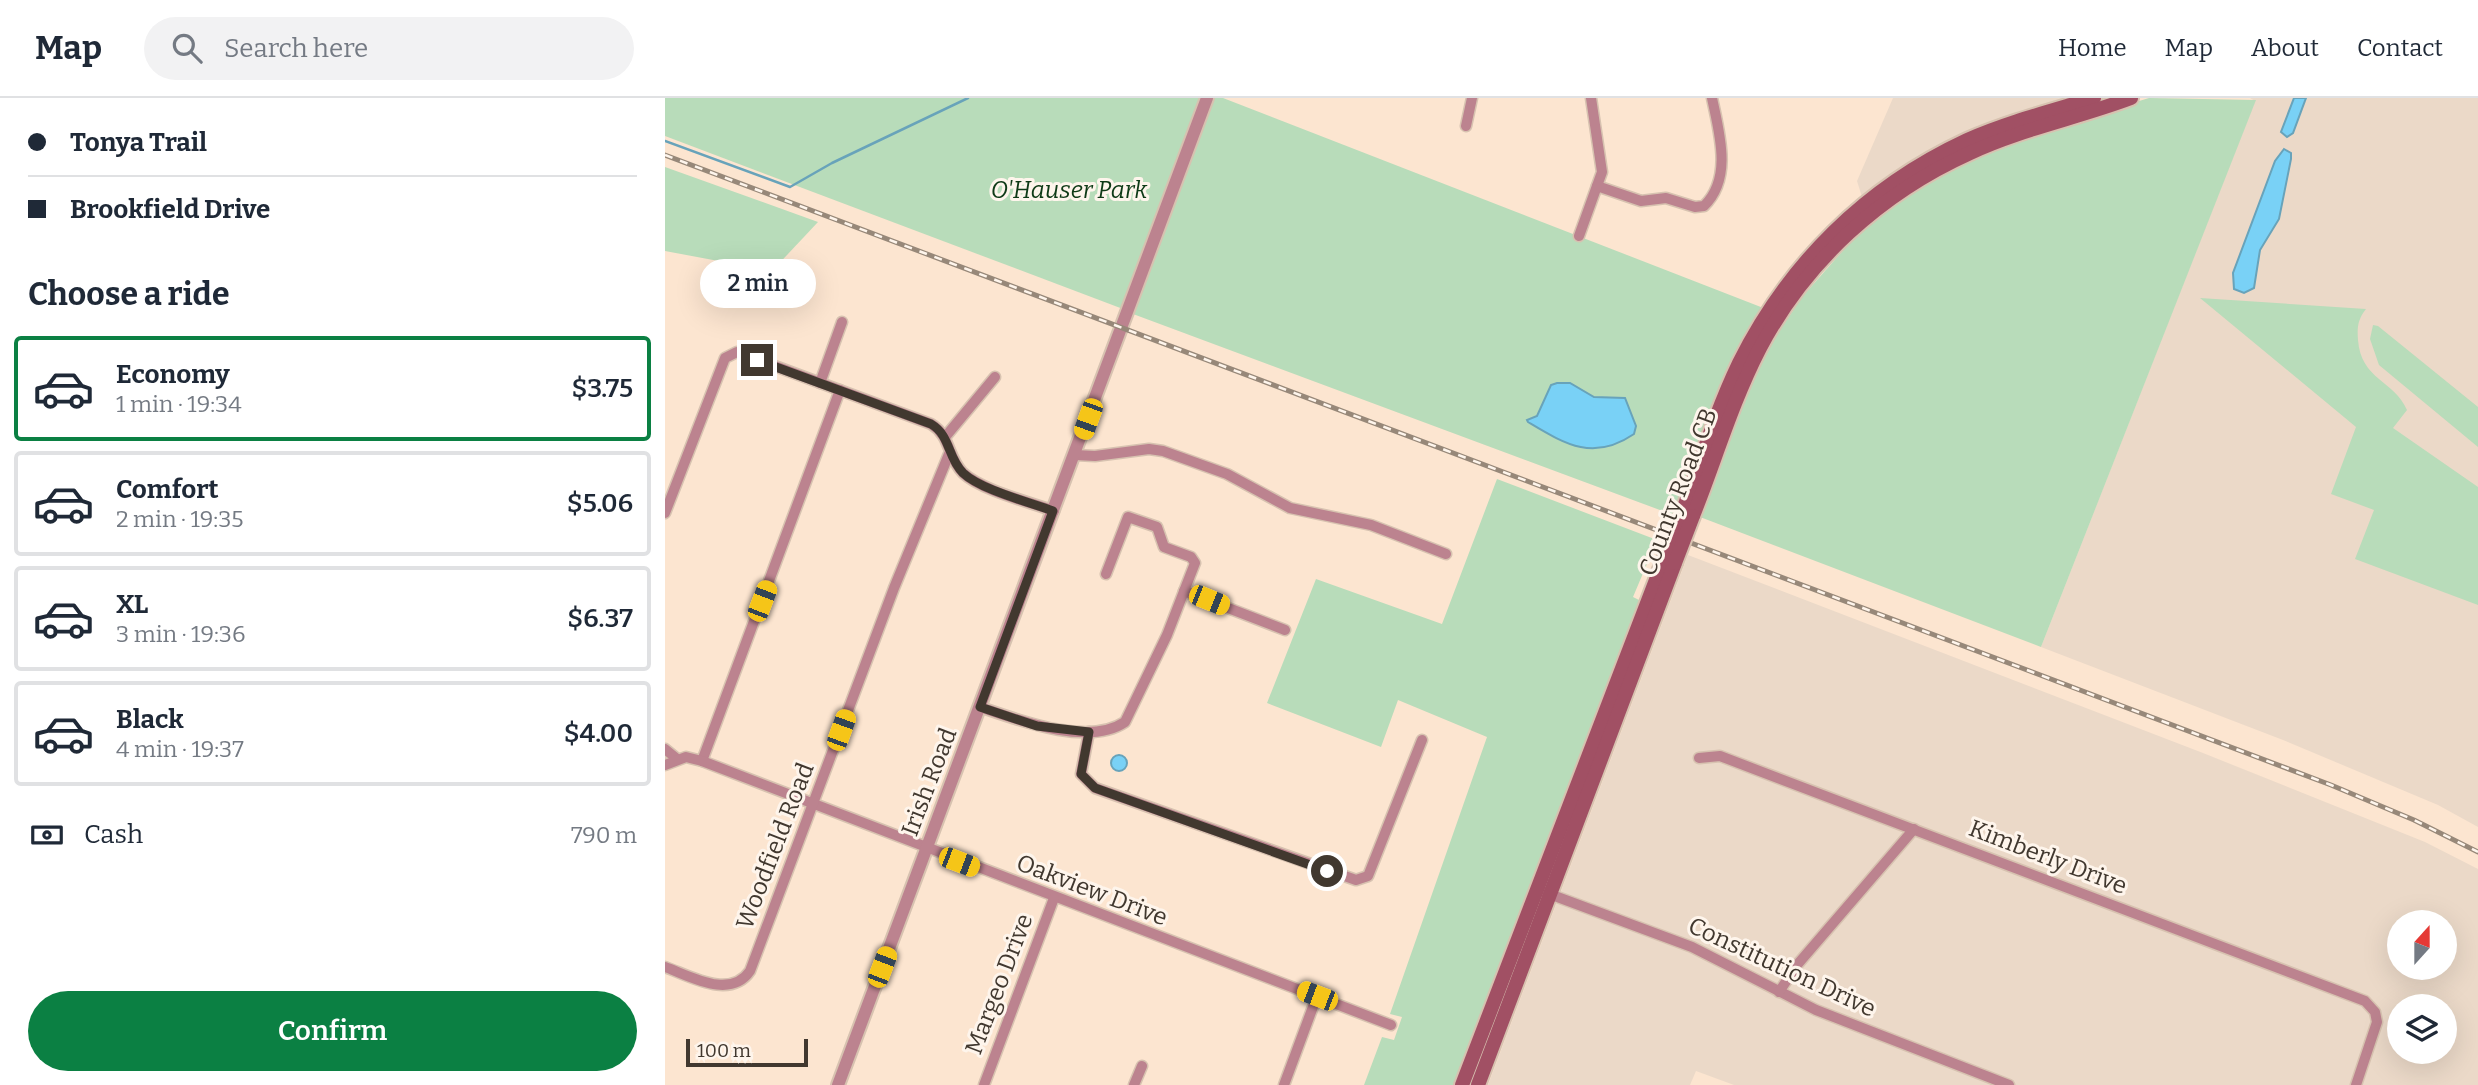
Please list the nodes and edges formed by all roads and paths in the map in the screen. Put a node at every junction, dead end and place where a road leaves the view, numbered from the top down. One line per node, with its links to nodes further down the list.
1 (1207, 98): 16 (street, Irish Road)
2 (1472, 98): 7 (street)
3 (1591, 98): 8 (street)
4 (1712, 98): 8 (street)
5 (2094, 98): 19 (main road, County Road CB)
6 (2131, 98): 19 (main road, County Road CB)
7 (1466, 126)
8 (1597, 186): 9 (street)
9 (1579, 236)
10 (842, 322): 12 (street)
11 (995, 377): 14 (street)
12 (820, 383): 13 (street); 18 (street)
13 (840, 390): 14 (street); 30 (street)
14 (946, 436): 15 (street)
15 (949, 454): 17 (street); 32 (street, Woodfield Road)
16 (1075, 455): 17 (street, Irish Road); 20 (street)
17 (1053, 511): 24 (street, Irish Road)
18 (665, 513)
19 (1687, 515): 35 (main road, County Road CB, bridge)
20 (1446, 554)
21 (1106, 574): 22 (street)
22 (1184, 591): 23 (street); 25 (street)
23 (1285, 630)
24 (980, 707): 25 (street); 34 (street, Irish Road)
25 (1089, 732): 26 (street)
26 (1422, 740)
27 (665, 749): 28 (street)
28 (676, 758): 30 (street, Oakview Drive); 31 (street)
29 (1699, 758): 33 (street, Kimberly Drive)
30 (702, 761): 32 (street, Oakview Drive)
31 (665, 765)
32 (814, 804): 34 (street, Oakview Drive); 37 (street, Woodfield Road)
33 (1914, 829): 38 (street); 49 (street, Kimberly Drive)
34 (927, 849): 36 (street, Oakview Drive); 42 (street, Irish Road)
35 (1544, 892): 38 (street, Constitution Drive); 46 (main road, County Road CB); 47 (main road, County Road CB)
36 (1054, 898): 39 (street, Oakview Drive); 43 (street, Margeo Drive)
37 (665, 967)
38 (1779, 992): 48 (street, Constitution Drive)
39 (1317, 996): 40 (street, Oakview Drive); 45 (street)
40 (1391, 1025)
41 (1142, 1066): 44 (street)
42 (838, 1085)
43 (984, 1085)
44 (1134, 1085)
45 (1284, 1085)
46 (1462, 1085)
47 (1478, 1085)
48 (2009, 1085)
49 (2356, 1085)

